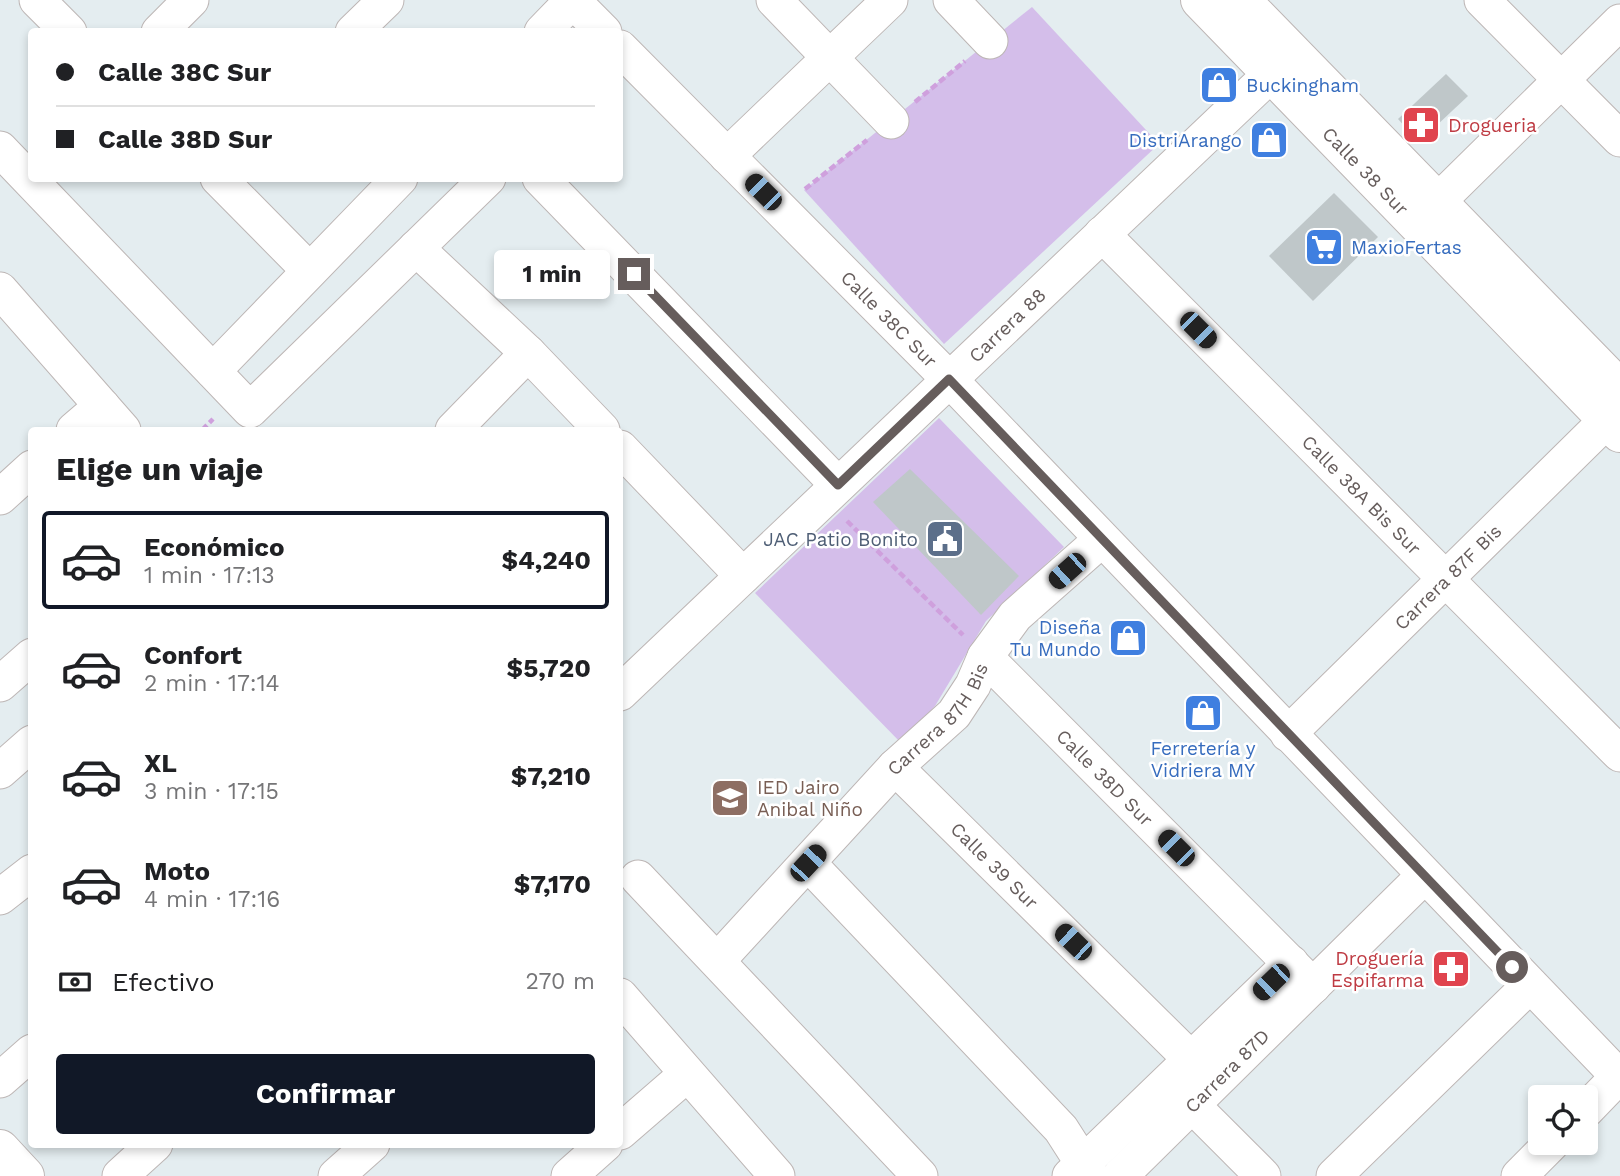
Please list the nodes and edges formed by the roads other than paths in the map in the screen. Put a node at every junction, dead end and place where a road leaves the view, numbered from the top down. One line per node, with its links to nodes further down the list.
1 (37, 0): 12 (street)
2 (191, 0): 13 (street)
3 (386, 0): 14 (street)
4 (572, 0): 15 (street); 16 (street)
5 (774, 0): 19 (street)
6 (890, 0): 19 (street)
7 (951, 0): 17 (street)
8 (1200, 0): 20 (street, Calle 38 Sur)
9 (1241, 0): 32 (street, Calle 38 Sur)
10 (1482, 0): 21 (street)
11 (1620, 22): 21 (street)
12 (65, 28)
13 (163, 28)
14 (357, 28)
15 (546, 28)
16 (600, 28)
17 (990, 41)
18 (623, 51): 25 (street, Calle 38C Sur)
19 (830, 58): 22 (street); 25 (street)
20 (1271, 74): 32 (street, Calle 38 Sur); 33 (street, Carrera 88)
21 (1561, 80): 23 (street); 32 (street)
22 (891, 121)
23 (1620, 139)
24 (0, 149): 26 (street)
25 (727, 156): 39 (street, Calle 38C Sur)
26 (28, 178)
27 (32, 182): 38 (street)
28 (222, 182): 35 (street)
29 (396, 182): 38 (street)
30 (484, 182): 34 (street)
31 (544, 182): 47 (street)
32 (1427, 212): 40 (street, Calle 38 Sur)
33 (1102, 234): 39 (street, Carrera 88); 51 (street, Calle 38A Bis Sur)
34 (416, 248): 37 (street); 38 (street)
35 (299, 260)
36 (3, 301): 41 (street)
37 (528, 354): 43 (street); 44 (street)
38 (213, 371)
39 (949, 379): 47 (street, Carrera 88); 49 (street, Calle 38C Sur)
40 (1616, 414): 51 (street, Carrera 87F Bis)
41 (112, 418): 42 (street)
42 (84, 427)
43 (456, 427)
44 (596, 427)
45 (623, 455): 50 (street)
46 (28, 472): 48 (street)
47 (831, 492): 50 (street, Carrera 88)
48 (0, 496)
49 (1101, 541): 52 (street, Carrera 87H Bis); 56 (street, Calle 38C Sur)
50 (743, 576): 55 (street, Carrera 88)
51 (1446, 579): 56 (street, Carrera 87F Bis); 58 (street, Calle 38A Bis Sur)
52 (985, 657): 59 (street, Carrera 87H Bis); 67 (street, Calle 38D Sur)
53 (28, 660): 54 (street)
54 (0, 684)
55 (623, 690)
56 (1288, 734): 63 (street, Calle 38C Sur)
57 (28, 746): 60 (street)
58 (1620, 754)
59 (895, 767): 61 (street, Carrera 87H Bis); 74 (street, Calle 39 Sur)
60 (0, 771)
61 (808, 863): 66 (street, Carrera 87H Bis); 82 (street)
62 (28, 875): 65 (street)
63 (1424, 876): 67 (street, Carrera 87D); 68 (street, Calle 38C Sur)
64 (638, 878): 66 (street)
65 (0, 897)
66 (718, 960): 88 (street)
67 (1302, 974): 74 (street, Carrera 87D)
68 (1530, 985): 72 (street, Calle 38C Sur); 91 (street)
69 (623, 999): 71 (street)
70 (28, 1056): 73 (street)
71 (688, 1074): 76 (street); 87 (street)
72 (1620, 1077): 75 (street)
73 (0, 1080)
74 (1199, 1082): 82 (street, Carrera 87D); 89 (street, Carrera 87D); 90 (street, Calle 39 Sur)
75 (1598, 1098)
76 (623, 1129)
77 (151, 1148): 84 (street)
78 (368, 1148): 85 (street)
79 (601, 1148): 86 (street)
80 (0, 1149): 83 (street)
81 (1540, 1155): 92 (street)
82 (1081, 1172)
83 (25, 1176)
84 (120, 1176)
85 (336, 1176)
86 (569, 1176)
87 (777, 1176)
88 (920, 1176)
89 (1120, 1176)
90 (1263, 1176)
91 (1334, 1176)
92 (1519, 1176)

